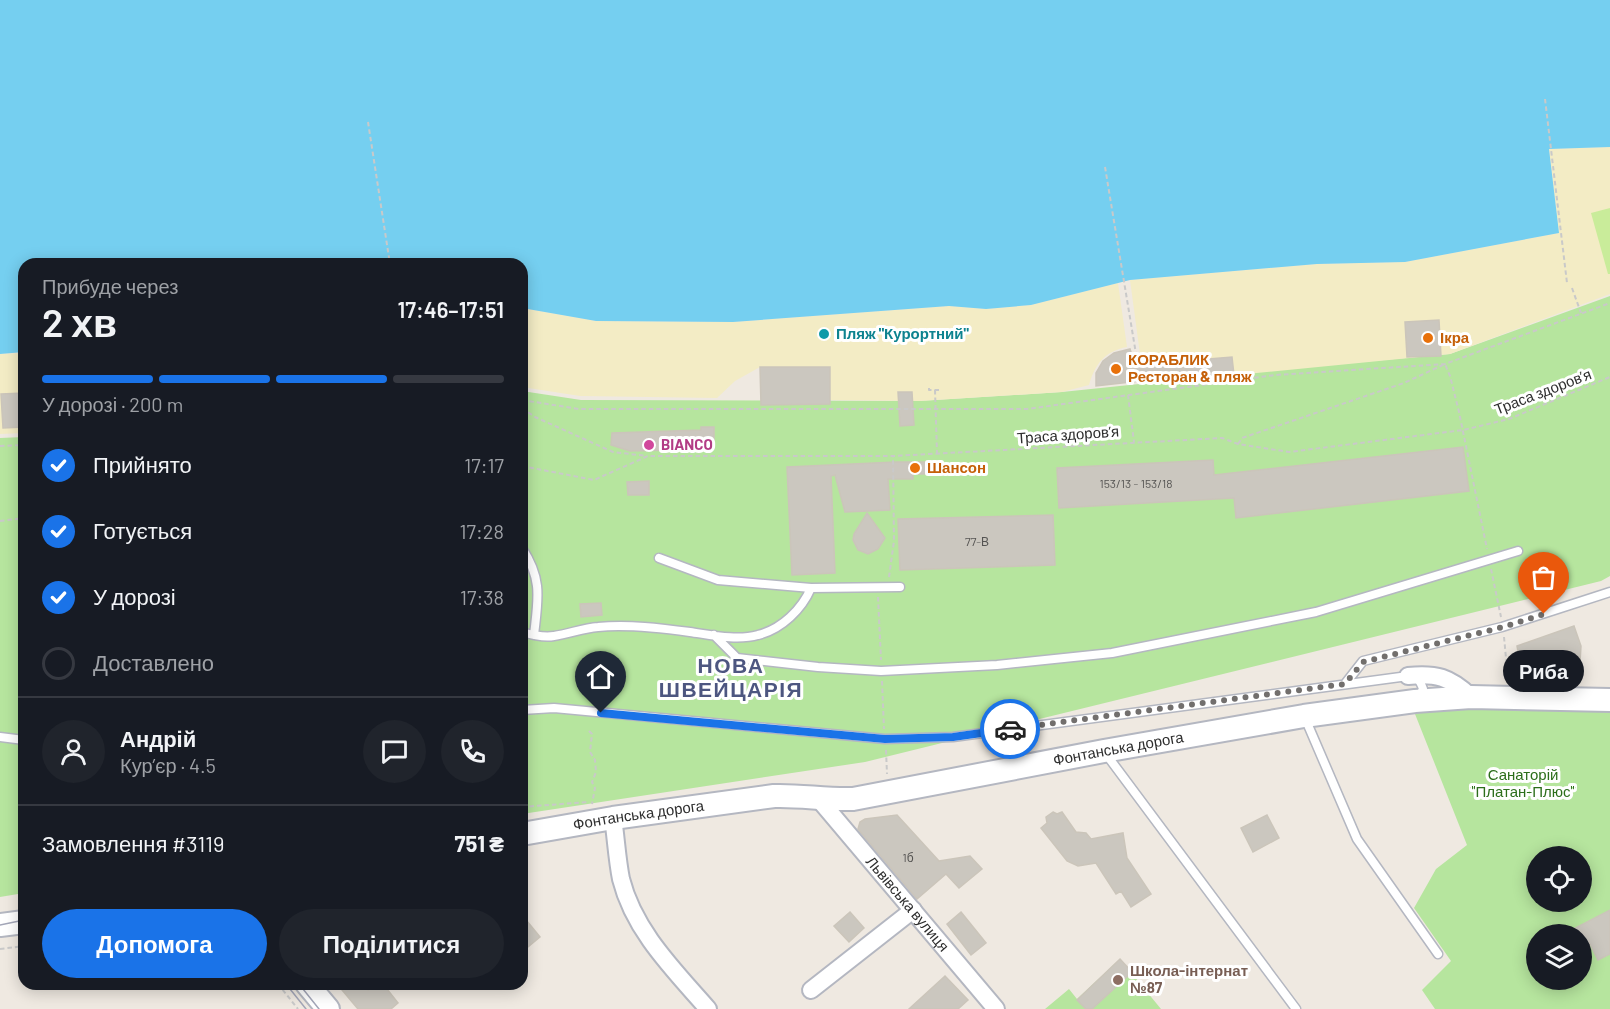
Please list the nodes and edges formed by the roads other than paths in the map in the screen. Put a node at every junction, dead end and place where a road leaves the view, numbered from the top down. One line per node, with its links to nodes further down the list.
1 (1518, 551): 9 (lane)
2 (528, 557): 8 (lane)
3 (660, 558): 5 (lane)
4 (900, 587): 5 (lane)
5 (811, 588): 9 (lane)
6 (1610, 592): 11 (lane)
7 (528, 634): 8 (lane)
8 (534, 635): 9 (lane)
9 (714, 635)
10 (1408, 676): 11 (lane); 12 (street); 14 (lane)
11 (1345, 684): 15 (lane)
12 (1471, 697): 13 (main road, Фонтанська дорога); 14 (main road, Фонтанська дорога)
13 (1610, 700)
14 (1415, 701): 16 (main road, Фонтанська дорога)
15 (528, 710)
16 (1304, 716): 19 (main road, Фонтанська дорога); 26 (lane)
17 (0, 737): 18 (lane)
18 (18, 739)
19 (1104, 751): 20 (main road, Фонтанська дорога); 32 (lane)
20 (817, 796): 21 (main road, Фонтанська дорога); 23 (street, Львівська вулиця)
21 (613, 819): 22 (main road, Фонтанська дорога); 30 (street)
22 (528, 833)
23 (913, 910): 28 (street); 31 (street, Львівська вулиця)
24 (18, 923): 25 (main road)
25 (0, 925)
26 (1438, 954)
27 (312, 990): 29 (main road)
28 (811, 990)
29 (328, 1009)
30 (708, 1009)
31 (996, 1009)
32 (1296, 1009)

